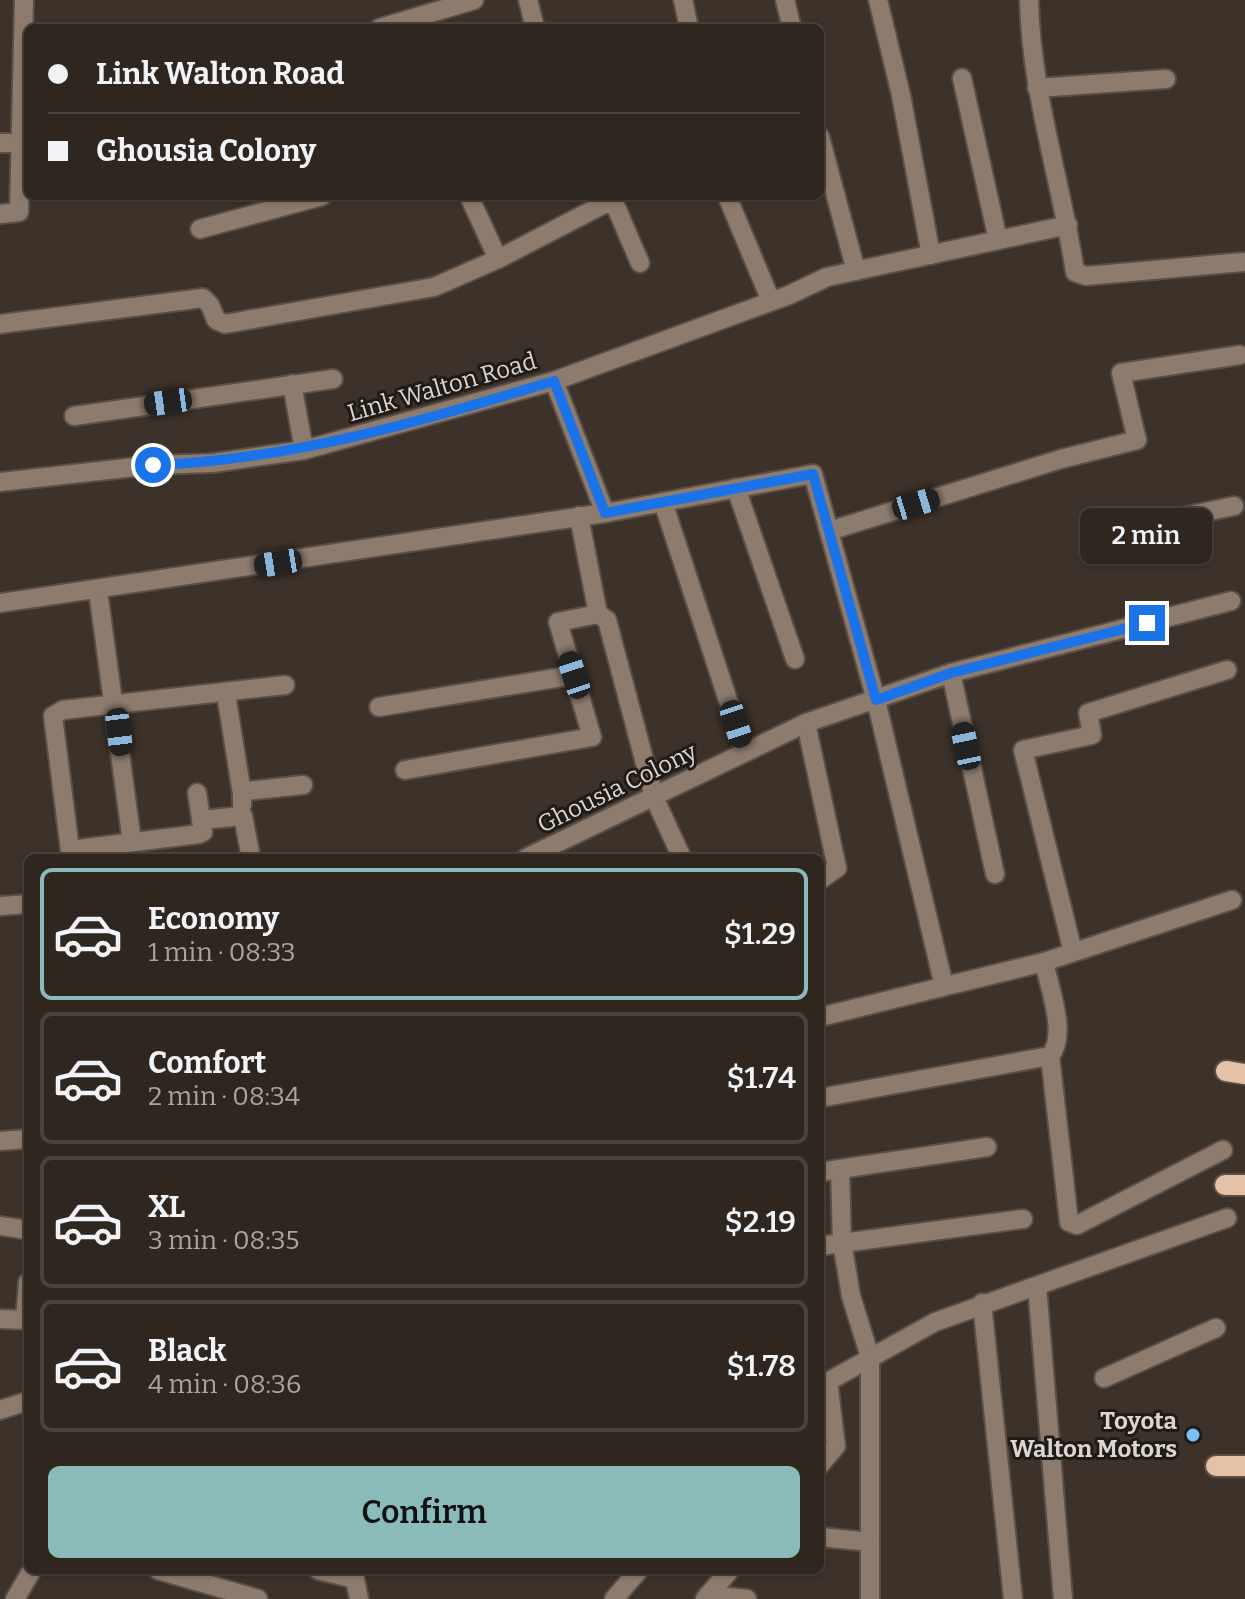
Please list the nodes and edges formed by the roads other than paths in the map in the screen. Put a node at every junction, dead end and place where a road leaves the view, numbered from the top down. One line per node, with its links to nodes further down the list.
1 (24, 0): 8 (street)
2 (474, 0): 9 (street)
3 (528, 0): 10 (street)
4 (683, 0): 11 (street)
5 (785, 0): 12 (street)
6 (878, 0): 30 (street)
7 (1029, 0): 15 (street)
8 (25, 24)
9 (393, 24)
10 (534, 24)
11 (688, 24)
12 (791, 24)
13 (962, 78): 29 (street)
14 (1166, 79): 15 (street)
15 (1037, 88): 27 (street)
16 (24, 107): 18 (street)
17 (0, 143): 18 (street)
18 (23, 143): 20 (street)
19 (824, 152): 34 (street)
20 (24, 160)
21 (24, 184): 26 (street)
22 (307, 200): 28 (street)
23 (471, 200): 31 (street)
24 (729, 200): 35 (street)
25 (615, 201): 31 (street); 33 (street)
26 (0, 214)
27 (1068, 225): 29 (street, Link Walton Road); 32 (street)
28 (200, 229)
29 (998, 240): 30 (street, Link Walton Road)
30 (931, 255): 34 (street, Link Walton Road)
31 (498, 259): 36 (street)
32 (1243, 262)
33 (640, 263)
34 (856, 271): 35 (street, Link Walton Road)
35 (771, 301): 39 (street, Link Walton Road)
36 (0, 324)
37 (1240, 355): 49 (street)
38 (333, 379): 40 (street)
39 (554, 381): 42 (street, Link Walton Road); 47 (street)
40 (292, 384): 41 (street); 42 (street)
41 (74, 416)
42 (304, 450): 43 (street, Link Walton Road)
43 (0, 482)
44 (736, 488): 45 (street); 49 (street); 55 (street)
45 (663, 502): 47 (street); 65 (street)
46 (1234, 506): 50 (street)
47 (605, 513): 48 (street)
48 (579, 516): 51 (street); 54 (street)
49 (829, 531): 61 (street)
50 (1108, 533)
51 (98, 591): 53 (street); 62 (street)
52 (1231, 601): 57 (street, Ghousia Colony)
53 (0, 603)
54 (598, 614): 58 (street); 70 (street)
55 (795, 659)
56 (1227, 670): 82 (street)
57 (951, 673): 61 (street, Ghousia Colony); 77 (street)
58 (574, 675): 63 (street); 66 (street)
59 (285, 685): 60 (street)
60 (226, 694): 62 (street); 69 (street)
61 (876, 700): 64 (street, Ghousia Colony); 84 (street)
62 (116, 705): 73 (street); 73 (street)
63 (379, 707)
64 (806, 723): 65 (street, Ghousia Colony); 78 (street)
65 (745, 752): 70 (street, Ghousia Colony)
66 (405, 770)
67 (303, 785): 69 (street)
68 (197, 793): 72 (street)
69 (242, 794): 71 (street)
70 (654, 797): 75 (street, Ghousia Colony); 76 (street)
71 (243, 816): 72 (street); 74 (street)
72 (201, 820): 73 (street)
73 (132, 842)
74 (250, 854)
75 (534, 854)
76 (680, 854)
77 (995, 874)
78 (824, 877)
79 (1232, 900): 82 (street)
80 (24, 904): 81 (street)
81 (0, 906)
82 (1073, 952): 83 (street)
83 (1044, 962): 84 (street); 86 (street)
84 (944, 986): 85 (street)
85 (824, 1016)
86 (1050, 1056): 87 (street); 91 (street)
87 (824, 1097)
88 (24, 1139): 89 (street)
89 (0, 1141)
90 (987, 1147): 92 (street)
91 (1223, 1150)
92 (840, 1169): 93 (street); 98 (street)
93 (824, 1171)
94 (1227, 1218): 100 (street)
95 (1023, 1219): 98 (street)
96 (0, 1226): 97 (street)
97 (24, 1229)
98 (842, 1242): 99 (street); 105 (street)
99 (824, 1245)
100 (1037, 1286): 101 (street); 128 (street)
101 (982, 1303): 105 (street); 127 (street)
102 (0, 1319): 103 (street)
103 (24, 1320)
104 (1216, 1328): 106 (street)
105 (870, 1357): 107 (street); 114 (street)
106 (1104, 1378)
107 (824, 1383): 110 (street)
108 (24, 1402): 109 (street)
109 (0, 1410)
110 (824, 1460)
111 (1216, 1466): 112 (main road)
112 (1245, 1466)
113 (824, 1537): 114 (street)
114 (870, 1542): 126 (street)
115 (30, 1574): 121 (street)
116 (172, 1574): 122 (street)
117 (354, 1574): 123 (street)
118 (636, 1574): 124 (street)
119 (727, 1574): 120 (street)
120 (707, 1597): 125 (street)
121 (15, 1599)
122 (258, 1599)
123 (359, 1599)
124 (614, 1599)
125 (747, 1599)
126 (870, 1599)
127 (1013, 1599)
128 (1063, 1599)

